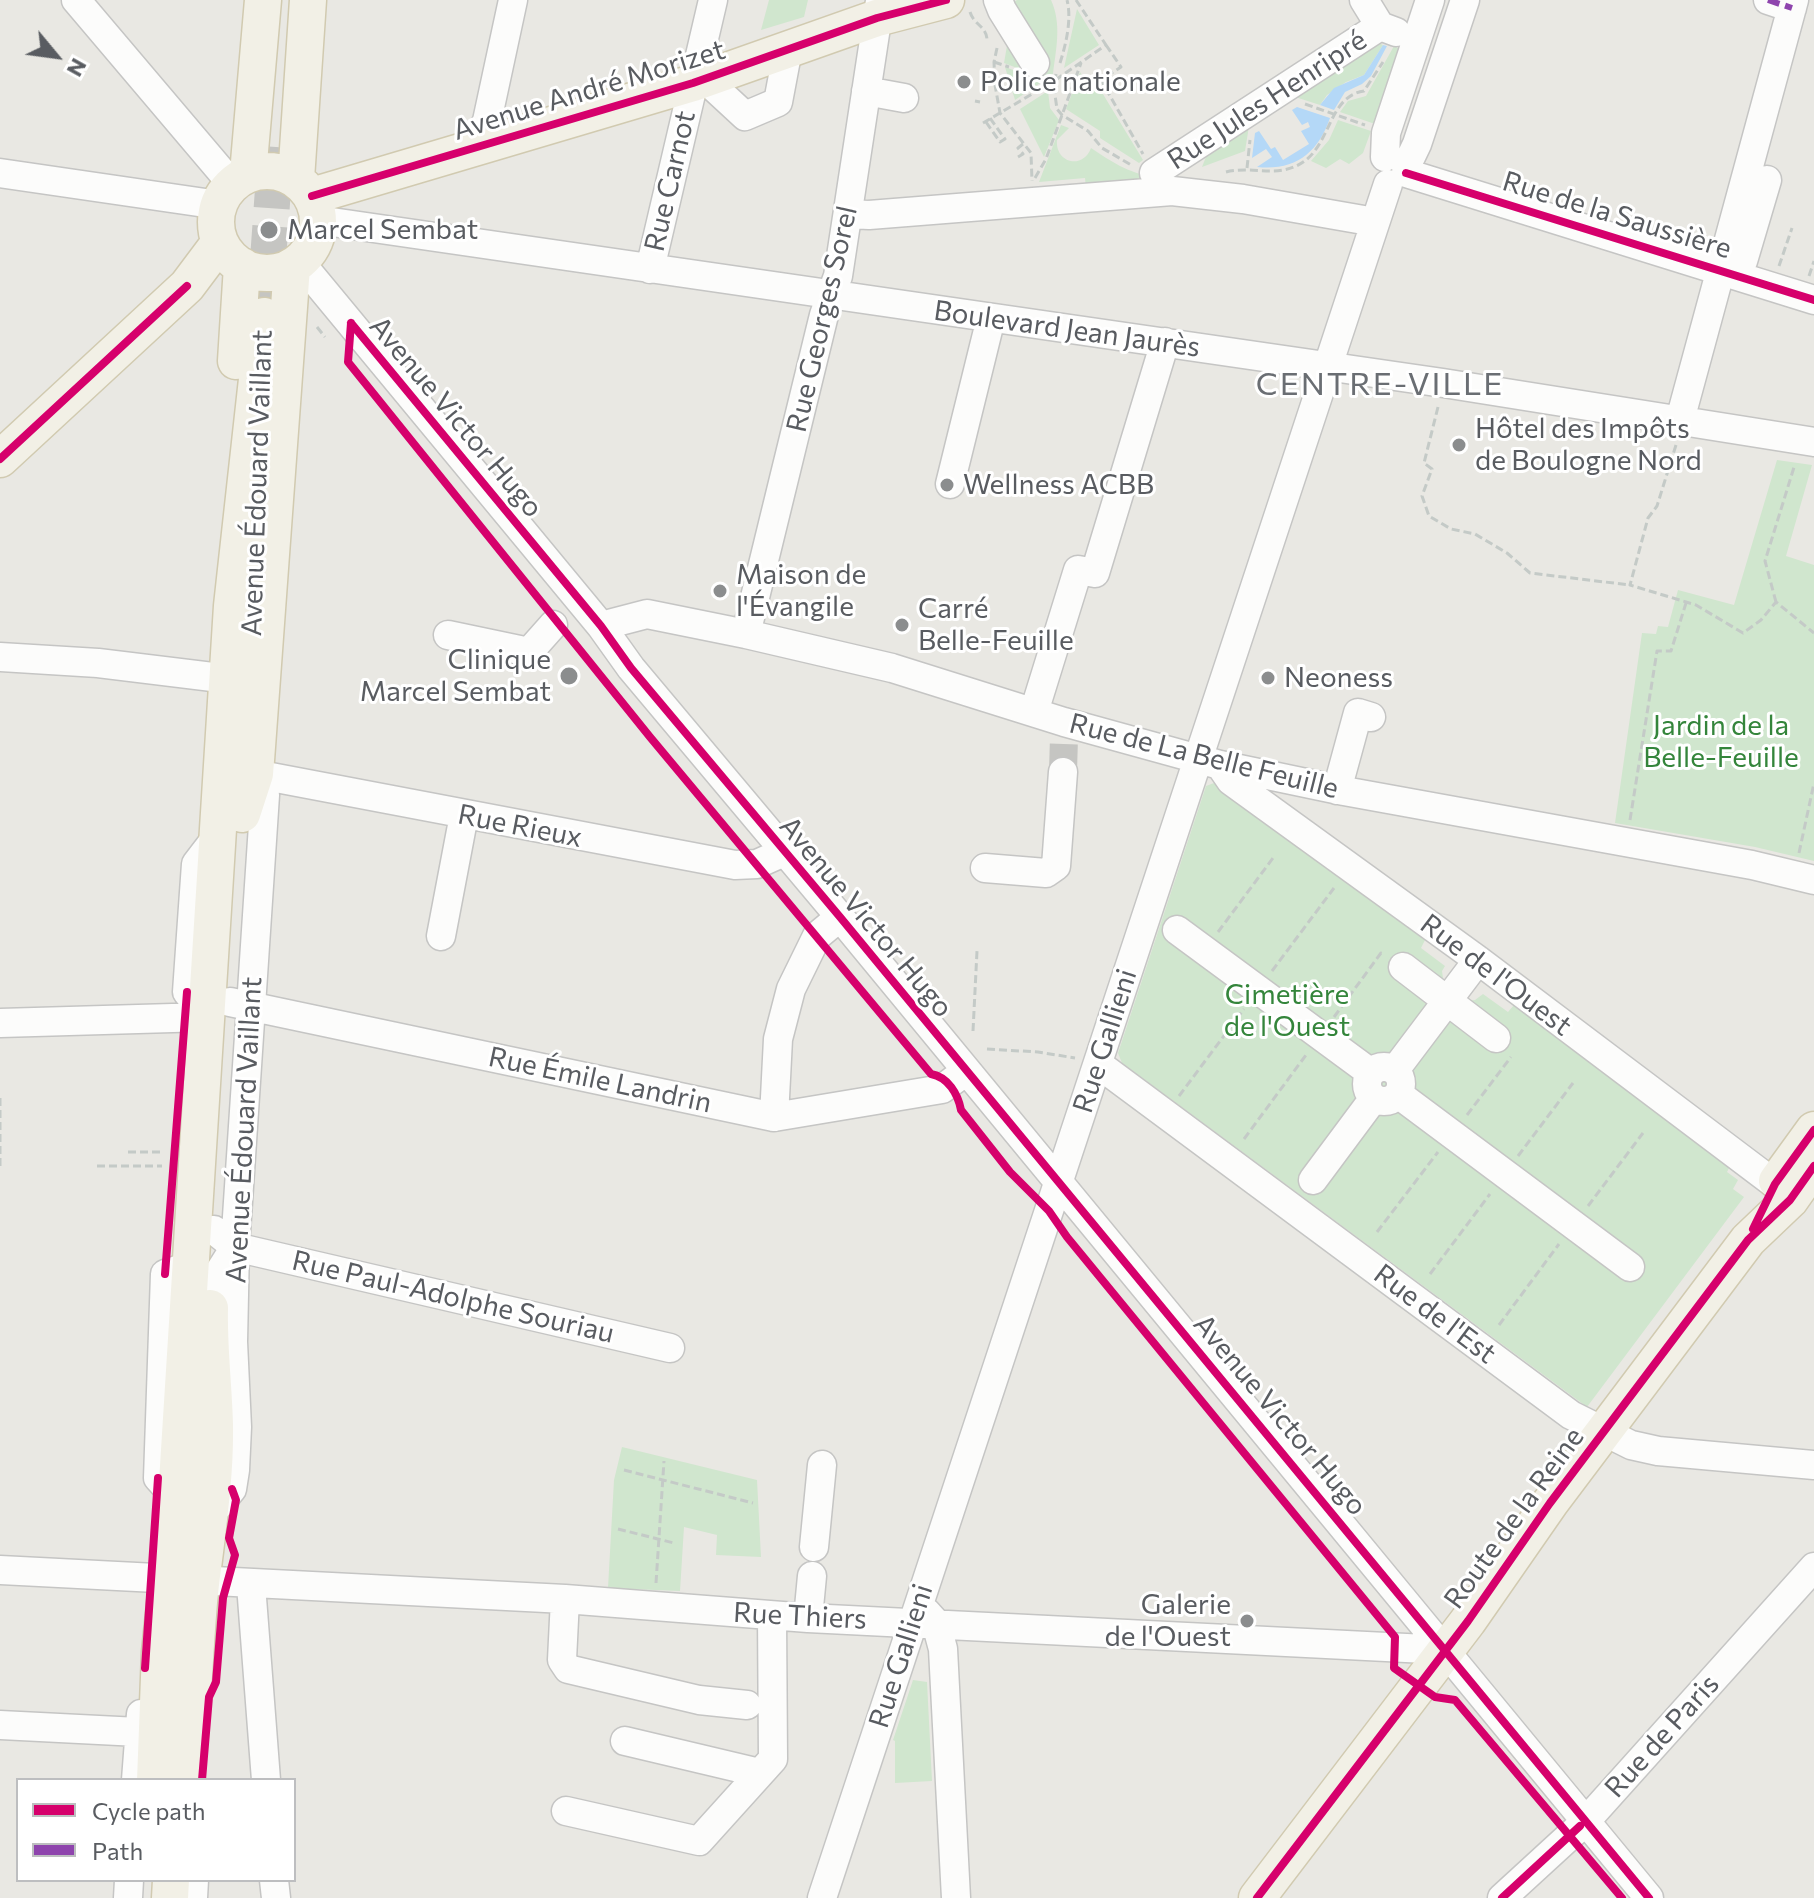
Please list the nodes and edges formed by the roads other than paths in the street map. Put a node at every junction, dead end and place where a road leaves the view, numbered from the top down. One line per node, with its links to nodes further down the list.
1 (76, 0): 29 (street)
2 (263, 0): 29 (main road)
3 (281, 0): 4 (main road)
4 (291, 0)
5 (308, 0): 31 (main road)
6 (513, 0): 23 (street)
7 (713, 0): 20 (street, Rue Carnot)
8 (912, 0): 15 (main road, Avenue André Morizet)
9 (998, 0): 19 (street)
10 (1364, 0): 17 (street)
11 (1445, 0): 16 (street)
12 (1465, 0): 24 (street, Rue Gallieni)
13 (1785, 3): 37 (street)
14 (958, 6): 15 (main road, Avenue André Morizet)
15 (879, 9): 18 (main road, Avenue André Morizet); 21 (street, Rue Georges Sorel)
16 (1421, 20): 17 (street); 24 (street, Rue Gallieni)
17 (1380, 26): 26 (street, Rue Jules Henripré)
18 (788, 49): 20 (main road, Avenue André Morizet); 20 (street)
19 (1035, 63)
20 (699, 81): 23 (main road, Avenue André Morizet); 36 (street, Rue Carnot)
21 (866, 91): 22 (street); 32 (street, Rue Georges Sorel)
22 (904, 98)
23 (472, 150): 31 (main road, Avenue André Morizet)
24 (1396, 170): 33 (street, Rue Gallieni); 37 (street, Rue de la Saussière)
25 (0, 173): 29 (street)
26 (1154, 173)
27 (1107, 179): 30 (street)
28 (1767, 180): 37 (street)
29 (233, 187): 31 (main road); 34 (main road)
30 (1022, 193): 32 (street); 33 (street)
31 (309, 198): 35 (main road); 36 (street, Boulevard Jean Jaurès)
32 (848, 214): 39 (street, Rue Georges Sorel)
33 (1375, 222): 42 (street, Rue Gallieni)
34 (231, 256): 35 (main road); 45 (main road); 54 (main road, Avenue Édouard Vaillant)
35 (296, 264): 47 (main road, Avenue Édouard Vaillant); 50 (street, Avenue Victor Hugo)
36 (650, 269): 39 (street, Boulevard Jean Jaurès)
37 (1735, 269): 38 (street, Rue de la Saussière); 43 (street)
38 (1811, 289)
39 (831, 295): 40 (street, Boulevard Jean Jaurès); 51 (street, Rue Georges Sorel)
40 (991, 318): 41 (street, Boulevard Jean Jaurès); 46 (street)
41 (1165, 342): 42 (street, Boulevard Jean Jaurès); 55 (street)
42 (1327, 368): 43 (street, Boulevard Jean Jaurès); 57 (street, Rue Gallieni)
43 (1678, 431): 44 (street, Boulevard Jean Jaurès)
44 (1805, 451)
45 (0, 459)
46 (950, 484)
47 (273, 523): 48 (street); 59 (main road, Avenue Édouard Vaillant)
48 (255, 556): 54 (main road, Avenue Édouard Vaillant); 62 (main road, Avenue Édouard Vaillant)
49 (553, 625): 52 (street)
50 (601, 626): 51 (street, Rue de La Belle Feuille); 63 (street, Avenue Victor Hugo)
51 (746, 634): 55 (street, Rue de La Belle Feuille)
52 (448, 635)
53 (0, 657): 54 (street)
54 (229, 679): 62 (main road, Avenue Édouard Vaillant)
55 (1034, 712): 57 (street, Rue de La Belle Feuille)
56 (1370, 723): 60 (street)
57 (1209, 762): 60 (street, Rue de La Belle Feuille); 69 (street, Rue de l'Ouest); 75 (street, Rue Gallieni)
58 (1063, 772): 64 (street)
59 (255, 774): 61 (street, Rue Rieux); 62 (main road, Avenue Édouard Vaillant); 72 (street, Avenue Édouard Vaillant)
60 (1340, 791): 65 (street, Rue de La Belle Feuille)
61 (464, 815): 63 (street, Rue Rieux); 68 (street)
62 (230, 824): 72 (main road, Avenue Édouard Vaillant)
63 (784, 852): 66 (street, Avenue Victor Hugo)
64 (985, 868)
65 (1806, 868)
66 (840, 917): 76 (street, Avenue Victor Hugo); 78 (street)
67 (1177, 930): 77 (street)
68 (441, 936)
69 (1478, 960): 71 (street); 82 (street, Rue de l'Ouest)
70 (1403, 967): 71 (street)
71 (1447, 1001): 74 (street); 77 (street)
72 (229, 1008): 73 (street, Rue Émile Landrin); 78 (street, Rue Émile Landrin); 83 (main road, Avenue Édouard Vaillant); 86 (main road, Avenue Édouard Vaillant)
73 (0, 1023)
74 (1496, 1038)
75 (1098, 1064): 81 (street, Rue Gallieni); 88 (street, Rue de l'Est)
76 (966, 1071): 78 (street, Rue Émile Landrin); 81 (street, Avenue Victor Hugo)
77 (1384, 1084): 80 (street); 85 (street)
78 (774, 1117)
79 (1810, 1151): 82 (main road, Route de la Reine); 84 (main road, Route de la Reine)
80 (1313, 1180)
81 (1059, 1182): 100 (street, Rue Gallieni); 102 (street, Avenue Victor Hugo)
82 (1775, 1184): 84 (main road, Route de la Reine)
83 (224, 1239): 86 (main road, Avenue Édouard Vaillant); 87 (street, Rue Paul-Adolphe Souriau); 91 (street, Avenue Édouard Vaillant)
84 (1748, 1240): 88 (main road, Route de la Reine)
85 (1630, 1267)
86 (200, 1275): 91 (main road, Avenue Édouard Vaillant); 96 (main road, Avenue Édouard Vaillant)
87 (670, 1348)
88 (1602, 1433): 90 (street, Rue de l'Est); 102 (main road, Route de la Reine)
89 (822, 1465): 92 (street)
90 (1814, 1465)
91 (211, 1514): 96 (main road, Avenue Édouard Vaillant)
92 (814, 1547)
93 (1814, 1567): 114 (street, Rue de Paris)
94 (0, 1570): 96 (street, Rue Thiers)
95 (812, 1576): 101 (street)
96 (185, 1579): 97 (street, Rue Thiers); 107 (main road, Avenue Édouard Vaillant); 111 (main road, Avenue Édouard Vaillant)
97 (251, 1585): 98 (street, Rue Thiers); 112 (street)
98 (565, 1599): 99 (street, Rue Thiers); 105 (street)
99 (772, 1616): 101 (street, Rue Thiers); 109 (street)
100 (922, 1617): 101 (street, Rue Thiers); 102 (street, Rue Thiers); 103 (street, Rue Gallieni); 104 (street)
101 (808, 1618)
102 (1446, 1650): 114 (street, Avenue Victor Hugo); 117 (main road, Route de la Reine)
103 (900, 1658): 104 (street); 115 (street, Rue Gallieni)
104 (944, 1664): 116 (street)
105 (747, 1705)
106 (0, 1725): 107 (street)
107 (148, 1732): 110 (street, Avenue Édouard Vaillant); 111 (main road, Avenue Édouard Vaillant)
108 (625, 1741): 109 (street)
109 (760, 1773): 113 (street)
110 (136, 1778)
111 (179, 1778)
112 (266, 1778)
113 (566, 1811)
114 (1586, 1821): 118 (street, Rue de Paris); 119 (street, Avenue Victor Hugo)
115 (833, 1893)
116 (956, 1898)
117 (1257, 1898)
118 (1502, 1898)
119 (1649, 1898)

